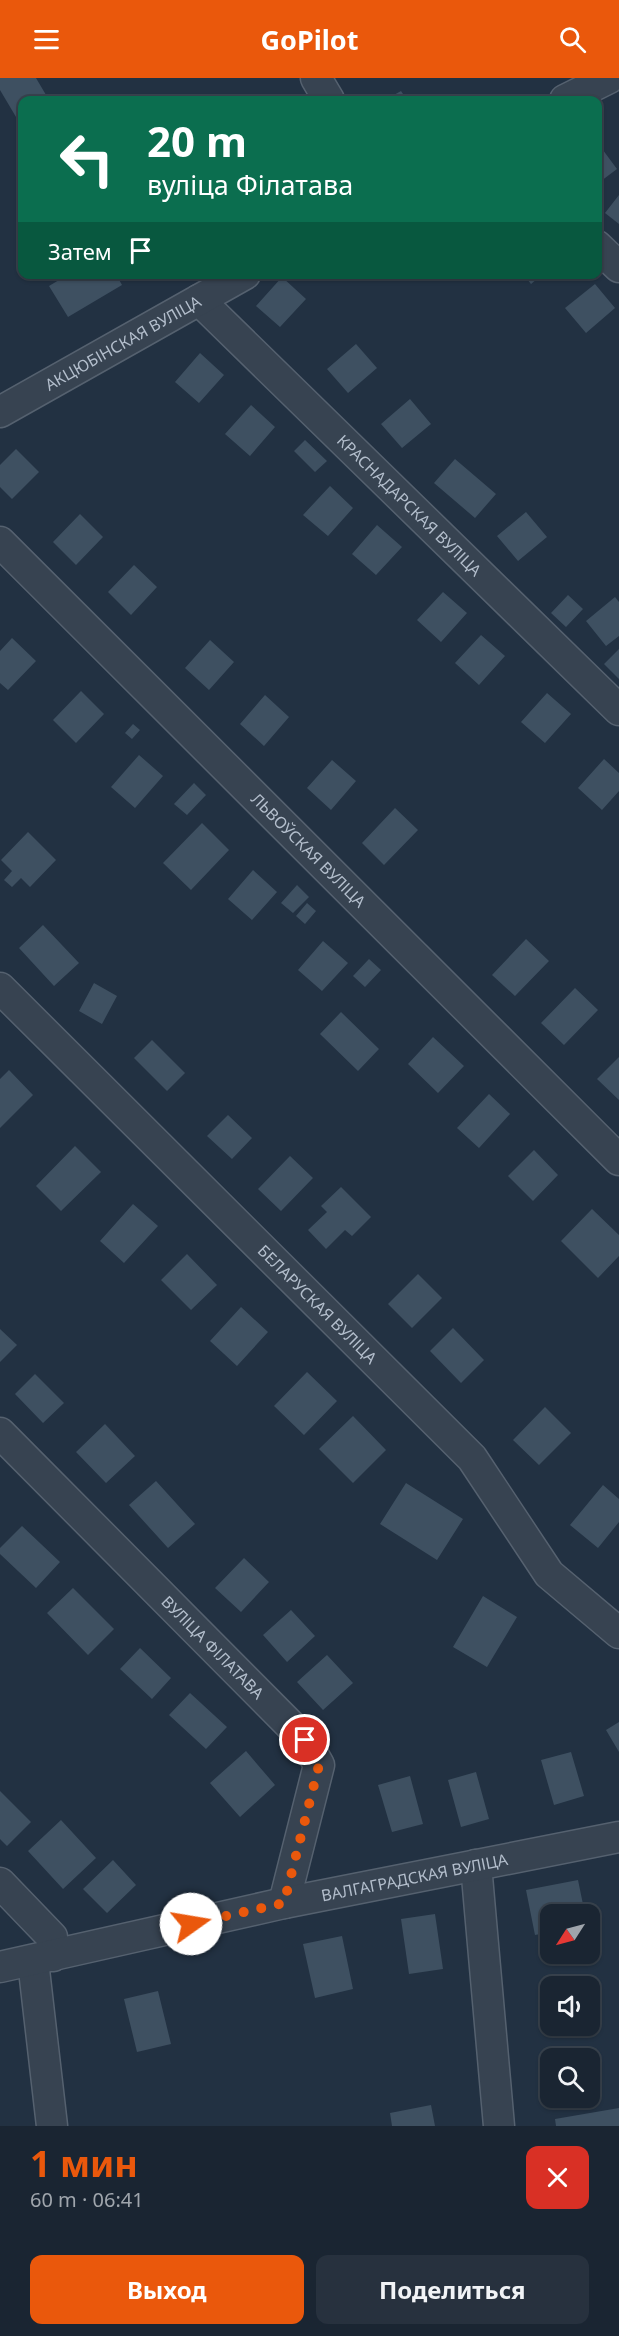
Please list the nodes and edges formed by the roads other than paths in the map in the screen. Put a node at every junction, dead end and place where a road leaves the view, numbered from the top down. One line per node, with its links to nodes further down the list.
1 (316, 78): 3 (street)
2 (609, 78): 4 (street)
3 (327, 96)
4 (574, 96)
5 (602, 251): 6 (street)
6 (619, 267)
7 (236, 279): 8 (street, АКЦЮБІНСКАЯ ВУЛІЦА)
8 (199, 300): 9 (street, АКЦЮБІНСКАЯ ВУЛІЦА); 11 (street, КРАСНАДАРСКАЯ ВУЛІЦА)
9 (0, 412)
10 (0, 542): 13 (street, ЛЬВОЎСКАЯ ВУЛІЦА)
11 (619, 710)
12 (0, 988): 15 (street, БЕЛАРУСКАЯ ВУЛІЦА)
13 (619, 1160)
14 (0, 1433): 19 (street, ВУЛІЦА ФІЛАТАВА)
15 (619, 1633)
16 (619, 1837): 17 (street, ВАЛГАГРАДСКАЯ ВУЛІЦА)
17 (476, 1865): 19 (street, ВАЛГАГРАДСКАЯ ВУЛІЦА); 23 (street)
18 (0, 1883): 20 (street)
19 (284, 1903): 20 (street, ВАЛГАГРАДСКАЯ ВУЛІЦА)
20 (43, 1958): 21 (street, ВАЛГАГРАДСКАЯ ВУЛІЦА); 22 (street)
21 (0, 1967)
22 (52, 2126)
23 (499, 2126)

